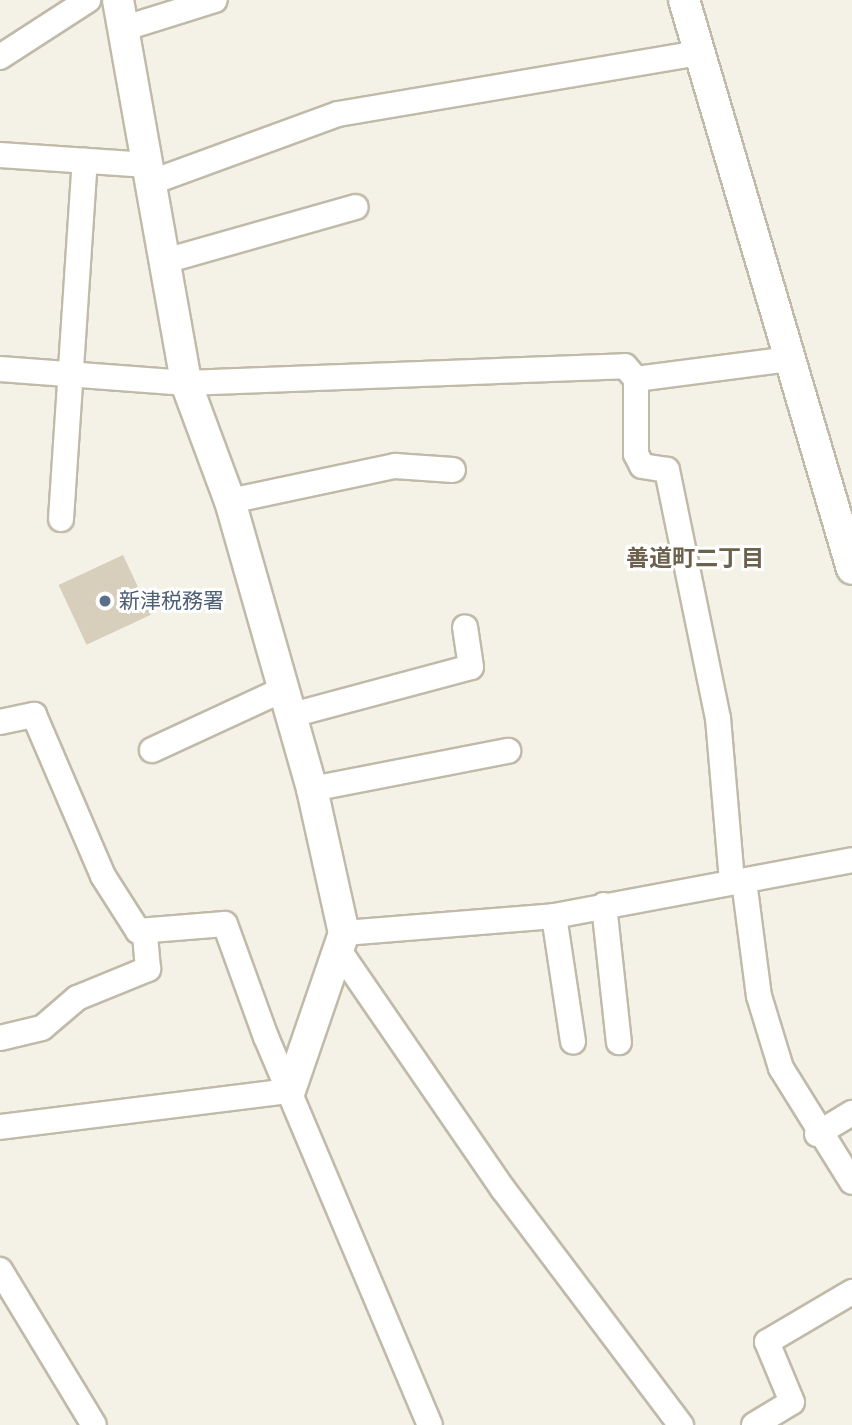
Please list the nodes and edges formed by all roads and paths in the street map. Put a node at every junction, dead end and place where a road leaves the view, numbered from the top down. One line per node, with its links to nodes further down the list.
1 (88, 0): 7 (street)
2 (118, 0): 5 (street)
3 (215, 0): 5 (street)
4 (684, 0): 6 (street)
5 (122, 29): 10 (street)
6 (698, 53): 10 (street); 13 (street)
7 (0, 57)
8 (0, 155): 9 (street)
9 (85, 161): 10 (street); 15 (street)
10 (150, 174): 12 (street)
11 (356, 207): 12 (street)
12 (165, 261): 17 (street)
13 (789, 359): 16 (street); 21 (street)
14 (0, 369): 15 (street)
15 (73, 375): 17 (street); 20 (street)
16 (636, 379): 17 (street); 29 (street)
17 (186, 383): 19 (street)
18 (453, 470): 19 (street)
19 (230, 501): 23 (street)
20 (61, 519)
21 (852, 569)
22 (465, 627): 23 (street)
23 (287, 702): 25 (street); 27 (street)
24 (0, 722): 32 (street)
25 (152, 750)
26 (508, 751): 27 (street)
27 (312, 789): 33 (street)
28 (852, 860): 29 (street)
29 (738, 881): 30 (street); 40 (street)
30 (604, 905): 31 (street); 36 (street)
31 (554, 916): 33 (street); 35 (street)
32 (145, 933): 34 (street); 37 (street)
33 (342, 943): 37 (street); 46 (street)
34 (0, 1038)
35 (573, 1042)
36 (619, 1042)
37 (290, 1091): 39 (street); 45 (street)
38 (852, 1113): 40 (street)
39 (0, 1127)
40 (817, 1134): 41 (street)
41 (852, 1182)
42 (0, 1270): 44 (street)
43 (852, 1292): 47 (street)
44 (93, 1425)
45 (430, 1425)
46 (681, 1425)
47 (754, 1425)

